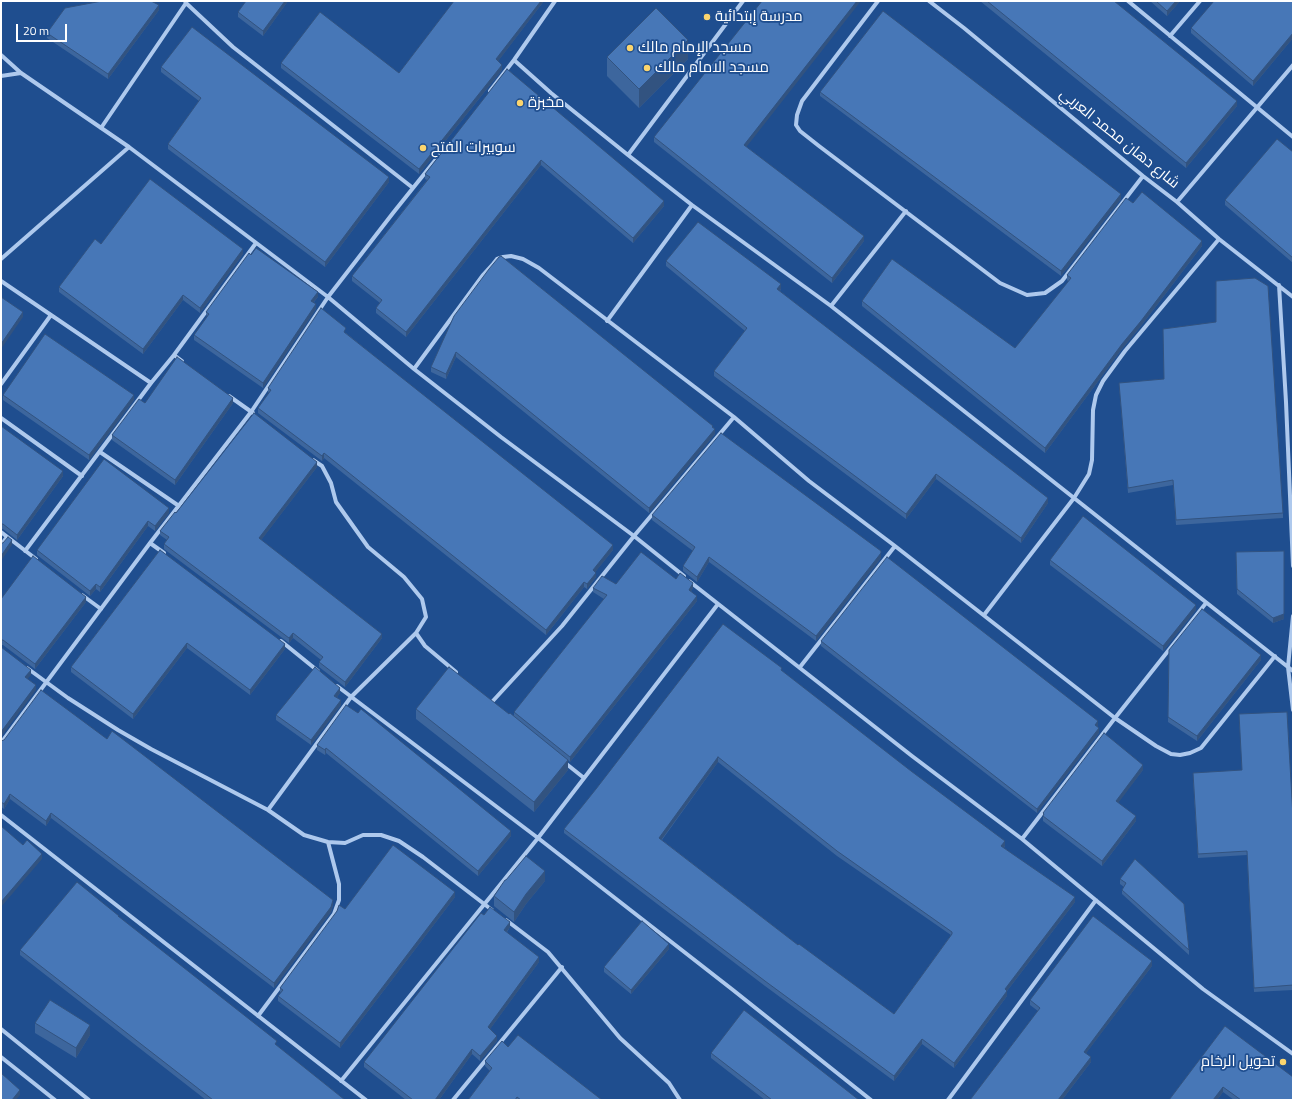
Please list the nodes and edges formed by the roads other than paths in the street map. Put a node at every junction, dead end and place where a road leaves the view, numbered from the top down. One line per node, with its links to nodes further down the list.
1 (555, 1): 10 (street)
2 (743, 1): 20 (street)
3 (878, 1): 25 (street)
4 (929, 1): 21 (street, شارع دهان محمد العربي)
5 (1128, 1): 8 (street)
6 (1200, 1): 8 (street)
7 (186, 2): 16 (street); 22 (street)
8 (1170, 36): 15 (street)
9 (1, 55): 12 (street)
10 (514, 60): 14 (street); 20 (street)
11 (1293, 66): 15 (street)
12 (21, 73): 13 (street); 16 (street)
13 (1, 76)
14 (487, 95)
15 (1258, 108): 17 (street); 23 (street)
16 (101, 128): 18 (street)
17 (1293, 138)
18 (129, 147): 27 (street); 28 (street)
19 (446, 147): 22 (street)
20 (628, 155): 24 (street)
21 (1143, 176): 23 (street, شارع دهان محمد العربي); 25 (street)
22 (413, 188): 31 (street)
23 (1177, 202): 26 (street, شارع دهان محمد العربي)
24 (692, 205): 33 (street); 35 (street)
25 (906, 212): 33 (street)
26 (1219, 239): 30 (street, شارع دهان محمد العربي); 49 (street)
27 (256, 243): 31 (street); 36 (street)
28 (1, 259)
29 (1, 281): 34 (street)
30 (1279, 285): 32 (street, شارع دهان محمد العربي); 60 (street)
31 (328, 297): 38 (street); 42 (street)
32 (1293, 297)
33 (831, 306): 49 (street)
34 (51, 315): 39 (street); 40 (street)
35 (607, 321): 38 (street); 44 (street)
36 (174, 355): 37 (street); 39 (street)
37 (189, 366)
38 (414, 369): 52 (street)
39 (151, 383): 46 (street)
40 (1, 384)
41 (226, 394): 42 (street)
42 (251, 412): 43 (street); 50 (street)
43 (257, 416)
44 (734, 417): 52 (street); 56 (street)
45 (1, 418): 48 (street)
46 (100, 452): 48 (street); 50 (street)
47 (310, 457): 67 (street)
48 (82, 476): 57 (street)
49 (1074, 498): 62 (street); 65 (street)
50 (179, 506): 54 (street)
51 (1, 532): 53 (street)
52 (634, 536): 63 (street); 79 (street)
53 (7, 537): 55 (street); 57 (street)
54 (150, 543): 58 (street); 64 (street)
55 (1, 544)
56 (895, 546): 65 (street); 71 (street)
57 (25, 551): 59 (street)
58 (169, 557)
59 (38, 561)
60 (1293, 566)
61 (76, 590): 64 (street)
62 (1206, 603): 69 (street); 81 (street)
63 (718, 604): 71 (street); 84 (street)
64 (101, 610): 76 (street)
65 (984, 615): 81 (street)
66 (1293, 616): 72 (street)
67 (416, 633): 75 (street); 78 (street)
68 (275, 637): 74 (street)
69 (1275, 656): 72 (street); 81 (street)
70 (20, 663): 76 (street)
71 (800, 667): 88 (street)
72 (1288, 667): 73 (street); 80 (street)
73 (1293, 671)
74 (323, 674)
75 (458, 674)
76 (45, 682): 82 (street); 85 (street)
77 (334, 684): 78 (street)
78 (351, 697): 85 (street); 87 (street)
79 (486, 698)
80 (1293, 710)
81 (1115, 718): 88 (street)
82 (1, 743)
83 (560, 759): 84 (street)
84 (584, 778): 87 (street)
85 (268, 810): 89 (street)
86 (1, 815): 95 (street)
87 (538, 838): 91 (street); 105 (street)
88 (1022, 839): 90 (street)
89 (328, 842): 91 (street); 95 (street)
90 (1096, 900): 97 (street); 106 (street)
91 (484, 904): 92 (street); 99 (street)
92 (497, 914)
93 (504, 919): 94 (street)
94 (562, 967): 103 (street); 104 (street)
95 (258, 1016): 99 (street)
96 (1, 1029): 101 (street)
97 (1293, 1054)
98 (1, 1056): 100 (street)
99 (341, 1081): 102 (street)
100 (54, 1100)
101 (89, 1100)
102 (366, 1100)
103 (453, 1100)
104 (680, 1100)
105 (871, 1100)
106 (948, 1100)

